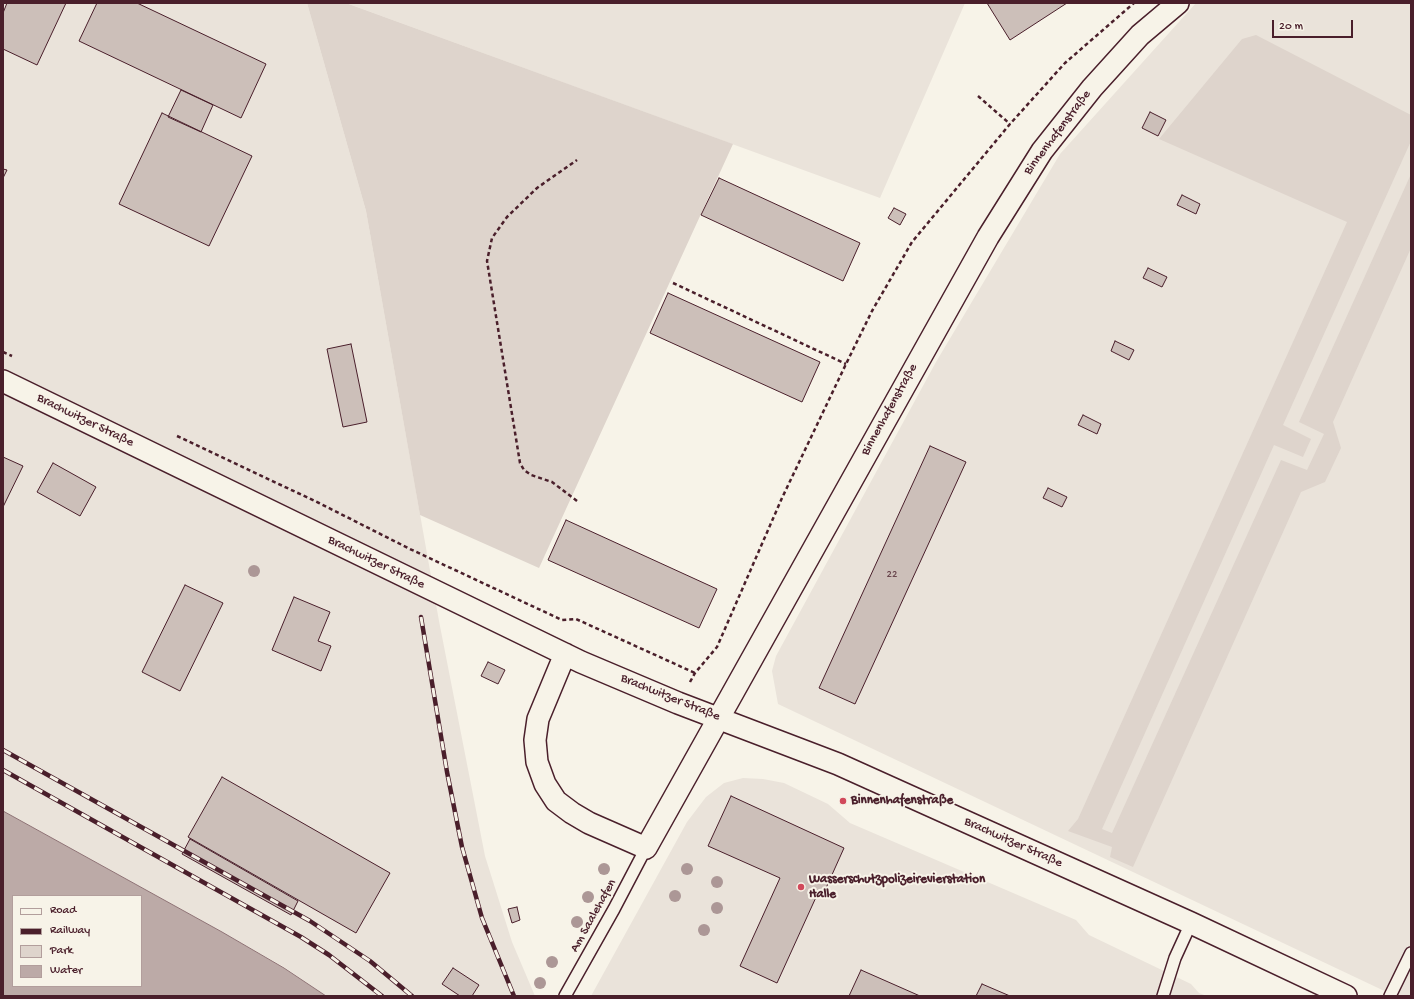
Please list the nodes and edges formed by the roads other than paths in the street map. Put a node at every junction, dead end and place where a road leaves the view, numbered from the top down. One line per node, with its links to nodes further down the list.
1 (1178, 3): 4 (street, Binnenhafenstraße)
2 (3, 381): 3 (street, Brachwitzer Straße)
3 (565, 654): 4 (street, Brachwitzer Straße); 5 (street)
4 (719, 718): 5 (street, Binnenhafenstraße); 6 (street, Brachwitzer Straße)
5 (646, 848): 8 (lane, Am Saalehafen)
6 (1192, 923): 9 (lane); 10 (street, Brachwitzer Straße)
7 (1411, 953): 11 (lane)
8 (565, 996)
9 (1163, 996)
10 (1346, 996)
11 (1390, 996)

